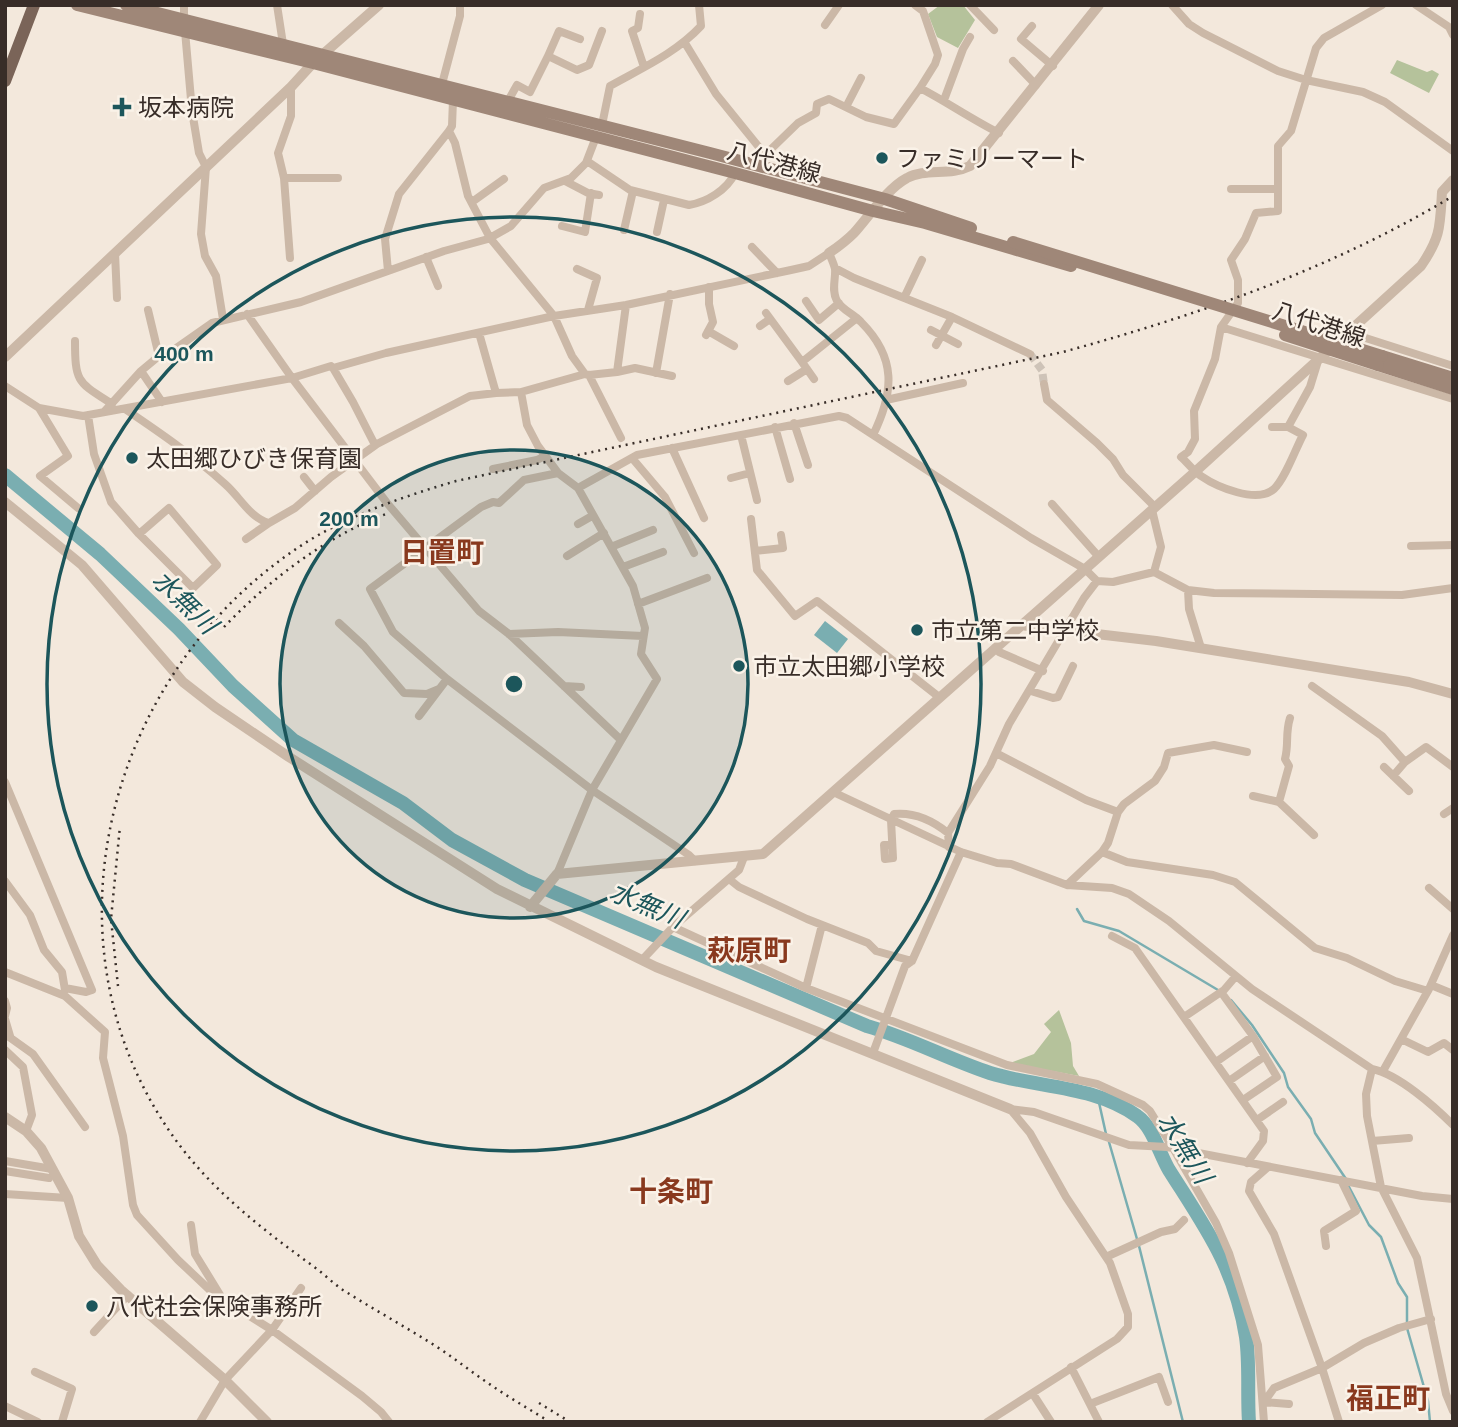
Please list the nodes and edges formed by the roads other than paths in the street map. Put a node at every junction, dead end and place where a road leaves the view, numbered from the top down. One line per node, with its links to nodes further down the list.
1 (34, 5): 37 (main road)
2 (77, 5): 20 (main road, 八代港線)
3 (126, 5): 20 (main road, 八代港線)
4 (184, 5): 20 (street)
5 (277, 5): 28 (street)
6 (379, 5): 29 (street)
7 (460, 5): 38 (street)
8 (699, 5): 27 (street)
9 (839, 5): 19 (street)
10 (915, 5): 17 (street)
11 (930, 5): 17 (street)
12 (971, 5): 22 (street)
13 (1099, 5): 33 (street)
14 (1172, 5): 36 (street)
15 (1382, 5): 36 (street)
16 (1416, 5): 23 (street)
17 (923, 11): 41 (street)
18 (640, 14): 34 (street)
19 (825, 25)
20 (184, 26): 28 (main road, 八代港線); 32 (main road, 八代港線); 52 (street)
21 (1032, 26): 33 (street)
22 (994, 30)
23 (1453, 35)
24 (603, 36): 30 (street)
25 (970, 37): 43 (street)
26 (579, 39): 30 (street)
27 (685, 43): 34 (street); 51 (street)
28 (283, 44): 29 (main road, 八代港線)
29 (325, 54): 32 (street); 38 (main road, 八代港線)
30 (548, 56): 44 (street)
31 (1013, 61): 39 (street)
32 (313, 63): 40 (street); 42 (main road, 八代港線)
33 (1052, 66): 39 (street)
34 (644, 67): 47 (street)
35 (861, 78): 45 (street)
36 (1306, 80): 49 (street); 60 (street)
37 (5, 81)
38 (442, 84): 44 (main road, 八代港線)
39 (1036, 85): 48 (street)
40 (291, 87): 52 (street); 54 (street)
41 (920, 88): 43 (street); 45 (street)
42 (453, 100): 46 (street); 47 (main road, 八代港線)
43 (944, 100): 48 (street)
44 (508, 101): 47 (main road, 八代港線)
45 (846, 107): 51 (street)
46 (449, 131): 64 (street); 78 (street)
47 (599, 131): 50 (street); 51 (main road, 八代港線); 53 (main road, 八代港線)
48 (999, 133): 62 (street)
49 (1453, 151)
50 (587, 161): 57 (street); 61 (street)
51 (766, 161): 62 (main road, 八代港線)
52 (206, 167): 71 (street); 94 (street)
53 (735, 173): 63 (street); 65 (main road, 八代港線)
54 (284, 178): 55 (street); 74 (street)
55 (338, 178)
56 (504, 179): 64 (street)
57 (565, 180): 66 (street); 69 (street)
58 (1453, 180): 99 (street)
59 (1231, 189): 60 (street)
60 (1278, 189): 96 (street)
61 (633, 191): 63 (street); 67 (street)
62 (885, 199): 65 (street); 109 (main road, 八代港線, bridge)
63 (664, 200): 68 (street)
64 (471, 202): 69 (street)
65 (873, 211): 72 (street); 109 (main road, 八代港線, bridge)
66 (562, 226)
67 (624, 230)
68 (657, 232)
69 (490, 238): 73 (street); 91 (street)
70 (752, 247): 79 (street)
71 (115, 253): 83 (street); 107 (street)
72 (830, 253): 76 (street); 79 (street)
73 (426, 257): 78 (street); 80 (street)
74 (290, 258)
75 (922, 260): 84 (street)
76 (835, 268): 84 (street); 86 (street)
77 (578, 269): 89 (street)
78 (388, 271): 90 (street)
79 (777, 273): 81 (street)
80 (438, 286)
81 (709, 286): 82 (street); 104 (street)
82 (670, 294): 87 (street); 115 (street)
83 (117, 298)
84 (904, 298): 92 (street)
85 (806, 302): 86 (street)
86 (839, 303): 93 (street)
87 (626, 305): 89 (street); 114 (street)
88 (148, 310): 106 (street)
89 (589, 310): 91 (street)
90 (247, 314): 94 (street); 118 (street)
91 (554, 316): 98 (street); 116 (street)
92 (953, 317): 100 (street); 105 (street)
93 (857, 318): 110 (street); 128 (street)
94 (223, 319): 106 (street)
95 (760, 326): 110 (street)
96 (1222, 327): 108 (street); 150 (street)
97 (931, 330): 100 (street)
98 (479, 333): 112 (street); 127 (street)
99 (1350, 333): 108 (street); 111 (street)
100 (942, 336): 102 (street); 103 (street)
101 (75, 341): 131 (street)
102 (958, 344)
103 (936, 345)
104 (734, 346)
105 (1030, 354)
106 (159, 356): 113 (street)
107 (5, 357)
108 (1319, 359): 129 (street); 139 (street); 150 (street)
109 (1380, 360): 119 (main road, 八代港線); 125 (main road, 八代港線)
110 (804, 366): 120 (street); 121 (street)
111 (1453, 366)
112 (333, 368): 118 (street); 143 (street)
113 (141, 371): 130 (street); 131 (street)
114 (617, 372): 115 (street); 116 (street)
115 (656, 373): 117 (street)
116 (587, 374): 126 (street); 142 (street)
117 (671, 376)
118 (292, 378): 130 (street); 147 (street)
119 (1453, 378)
120 (814, 379)
121 (788, 382)
122 (963, 383): 128 (street)
123 (1044, 384): 162 (street)
124 (5, 386): 132 (street)
125 (1453, 388)
126 (521, 392): 127 (street); 145 (street)
127 (496, 393): 143 (street)
128 (886, 400): 141 (street)
129 (1453, 400)
130 (162, 402): 133 (street)
131 (112, 404): 134 (street)
132 (39, 408): 135 (street); 161 (street)
133 (125, 408): 134 (street); 166 (street)
134 (104, 412): 135 (street)
135 (88, 415): 170 (street)
136 (794, 423): 137 (street); 141 (street); 148 (street)
137 (775, 427): 140 (street); 155 (street)
138 (1272, 427): 139 (street)
139 (1288, 428): 150 (street)
140 (741, 435): 144 (street); 152 (street)
141 (873, 435): 183 (street)
142 (621, 438)
143 (374, 445): 147 (street)
144 (672, 448): 146 (street); 163 (street)
145 (545, 456): 149 (street); 151 (street)
146 (632, 458): 156 (street); 179 (street)
147 (354, 460): 157 (street); 176 (street)
148 (807, 465)
149 (493, 469)
150 (1196, 471): 162 (street)
151 (558, 473): 156 (street); 176 (street)
152 (750, 473): 154 (street); 158 (street)
153 (304, 477): 157 (street)
154 (731, 478)
155 (790, 479)
156 (578, 488): 164 (street)
157 (315, 491): 166 (street)
158 (754, 497)
159 (5, 502): 239 (street)
160 (1052, 505): 181 (street)
161 (78, 508)
162 (1154, 508): 181 (street); 184 (street)
163 (705, 513)
164 (592, 516): 167 (street); 169 (street)
165 (751, 519): 177 (street)
166 (270, 523): 172 (street)
167 (578, 524)
168 (653, 530): 175 (street)
169 (604, 533): 175 (street); 180 (street)
170 (139, 534): 170 (street)
171 (781, 536): 177 (street)
172 (247, 539)
173 (1453, 545): 174 (street)
174 (1411, 546)
175 (611, 547): 182 (street)
176 (425, 548): 193 (street); 199 (street)
177 (755, 551): 206 (street)
178 (663, 552): 182 (street)
179 (694, 553)
180 (567, 556)
181 (1099, 557): 183 (street)
182 (623, 567): 189 (street)
183 (1085, 569): 186 (street); 191 (street)
184 (1154, 572): 186 (street); 188 (street)
185 (707, 578): 189 (street)
186 (1097, 581): 192 (street)
187 (1453, 588): 188 (street)
188 (1188, 590): 196 (street)
189 (638, 604): 194 (street)
190 (340, 623): 203 (street)
191 (1020, 625): 192 (street); 195 (street)
192 (1065, 630): 196 (street); 198 (street)
193 (509, 634): 194 (street); 200 (street)
194 (643, 636): 209 (street)
195 (996, 646): 198 (street); 206 (street)
196 (1201, 648): 205 (street)
197 (1073, 666): 204 (street)
198 (1042, 671): 204 (street)
199 (447, 679): 203 (street); 217 (street)
200 (564, 686): 202 (street); 209 (street)
201 (1312, 686): 212 (street)
202 (582, 687)
203 (439, 689): 207 (street)
204 (1031, 691): 211 (street)
205 (1453, 694)
206 (939, 697): 219 (street)
207 (419, 716)
208 (1290, 718): 221 (street)
209 (621, 740): 217 (street)
210 (1247, 752): 223 (street)
211 (996, 753): 223 (street); 226 (street)
212 (1405, 762): 214 (street); 215 (street)
213 (1384, 767): 215 (street)
214 (1453, 768)
215 (1393, 776): 218 (street)
216 (5, 782): 251 (street)
217 (592, 790): 233 (street); 234 (street)
218 (1409, 791)
219 (832, 792): 225 (street); 232 (street)
220 (1253, 796): 221 (street)
221 (1279, 802): 227 (street)
222 (1453, 808): 224 (street)
223 (1118, 812): 231 (street)
224 (1444, 814)
225 (891, 820): 226 (street); 228 (street); 229 (street)
226 (948, 833): 229 (street)
227 (1314, 835)
228 (892, 845)
229 (949, 847): 230 (street)
230 (961, 852): 237 (street); 246 (street)
231 (1102, 852): 237 (street); 250 (street)
232 (744, 857): 233 (street); 235 (street)
233 (695, 862): 234 (street)
234 (554, 878): 239 (street)
235 (729, 880): 241 (street); 242 (street)
236 (5, 881): 251 (street)
237 (1067, 885): 248 (street)
238 (1429, 888): 240 (street)
239 (530, 906): 245 (street)
240 (1453, 909)
241 (822, 925): 246 (street); 249 (street)
242 (671, 929): 245 (street); 249 (street)
243 (1453, 935): 250 (street)
244 (1112, 936): 255 (street)
245 (642, 960): 263 (street)
246 (912, 961): 257 (street)
247 (5, 972): 251 (street)
248 (1236, 976): 252 (street); 268 (street)
249 (806, 988): 257 (street)
250 (1429, 988): 253 (street); 260 (street)
251 (65, 992): 298 (street)
252 (1221, 992): 255 (street); 259 (street)
253 (1453, 994)
254 (5, 1001): 256 (street)
255 (1184, 1017): 266 (street)
256 (5, 1018): 258 (street)
257 (887, 1018): 263 (street); 281 (street)
258 (8, 1035): 264 (street)
259 (1253, 1036): 265 (street); 266 (street)
260 (1401, 1039): 262 (street); 269 (street)
261 (5, 1050): 267 (street)
262 (1453, 1050)
263 (873, 1053): 273 (street)
264 (33, 1054): 267 (street); 277 (street)
265 (1265, 1056): 270 (street); 271 (street)
266 (1216, 1062): 270 (street)
267 (23, 1067): 278 (street)
268 (1372, 1069): 269 (street); 280 (street)
269 (1383, 1071): 276 (street)
270 (1230, 1081): 271 (street)
271 (1243, 1100): 275 (street)
272 (1283, 1102): 275 (street)
273 (1010, 1109): 281 (street); 295 (street)
274 (5, 1117): 278 (street)
275 (1257, 1120): 283 (street)
276 (1453, 1125)
277 (85, 1127)
278 (26, 1130): 286 (street)
279 (1409, 1138): 280 (street)
280 (1372, 1142): 288 (street)
281 (1170, 1148): 283 (street); 308 (street)
282 (5, 1161): 286 (street)
283 (1247, 1163): 284 (street)
284 (1268, 1167): 287 (street); 303 (street)
285 (5, 1171): 286 (street)
286 (50, 1173): 290 (street)
287 (1341, 1180): 288 (street); 294 (street)
288 (1381, 1187): 291 (street); 299 (street)
289 (5, 1194): 290 (street)
290 (68, 1198): 297 (street)
291 (1453, 1199)
292 (1184, 1220): 295 (street)
293 (191, 1226): 298 (street)
294 (1326, 1246)
295 (1106, 1257): 302 (street)
296 (301, 1287): 300 (street)
297 (128, 1295): 301 (street); 305 (street)
298 (223, 1299): 300 (street)
299 (1431, 1319): 303 (street); 312 (street)
300 (272, 1330): 305 (street); 317 (street)
301 (94, 1332)
302 (1071, 1367): 306 (street); 309 (street)
303 (1322, 1367): 308 (street); 322 (street)
304 (35, 1372): 314 (street)
305 (225, 1380): 315 (street); 316 (street)
306 (1033, 1394): 318 (street); 319 (street)
307 (1168, 1402): 309 (street)
308 (1263, 1403): 310 (street); 321 (street)
309 (1090, 1404): 320 (street)
310 (1289, 1404)
311 (5, 1406): 313 (street)
312 (1453, 1411)
313 (38, 1422)
314 (62, 1422)
315 (200, 1422)
316 (267, 1422)
317 (389, 1422)
318 (986, 1422)
319 (1051, 1422)
320 (1099, 1422)
321 (1264, 1422)
322 (1339, 1422)

